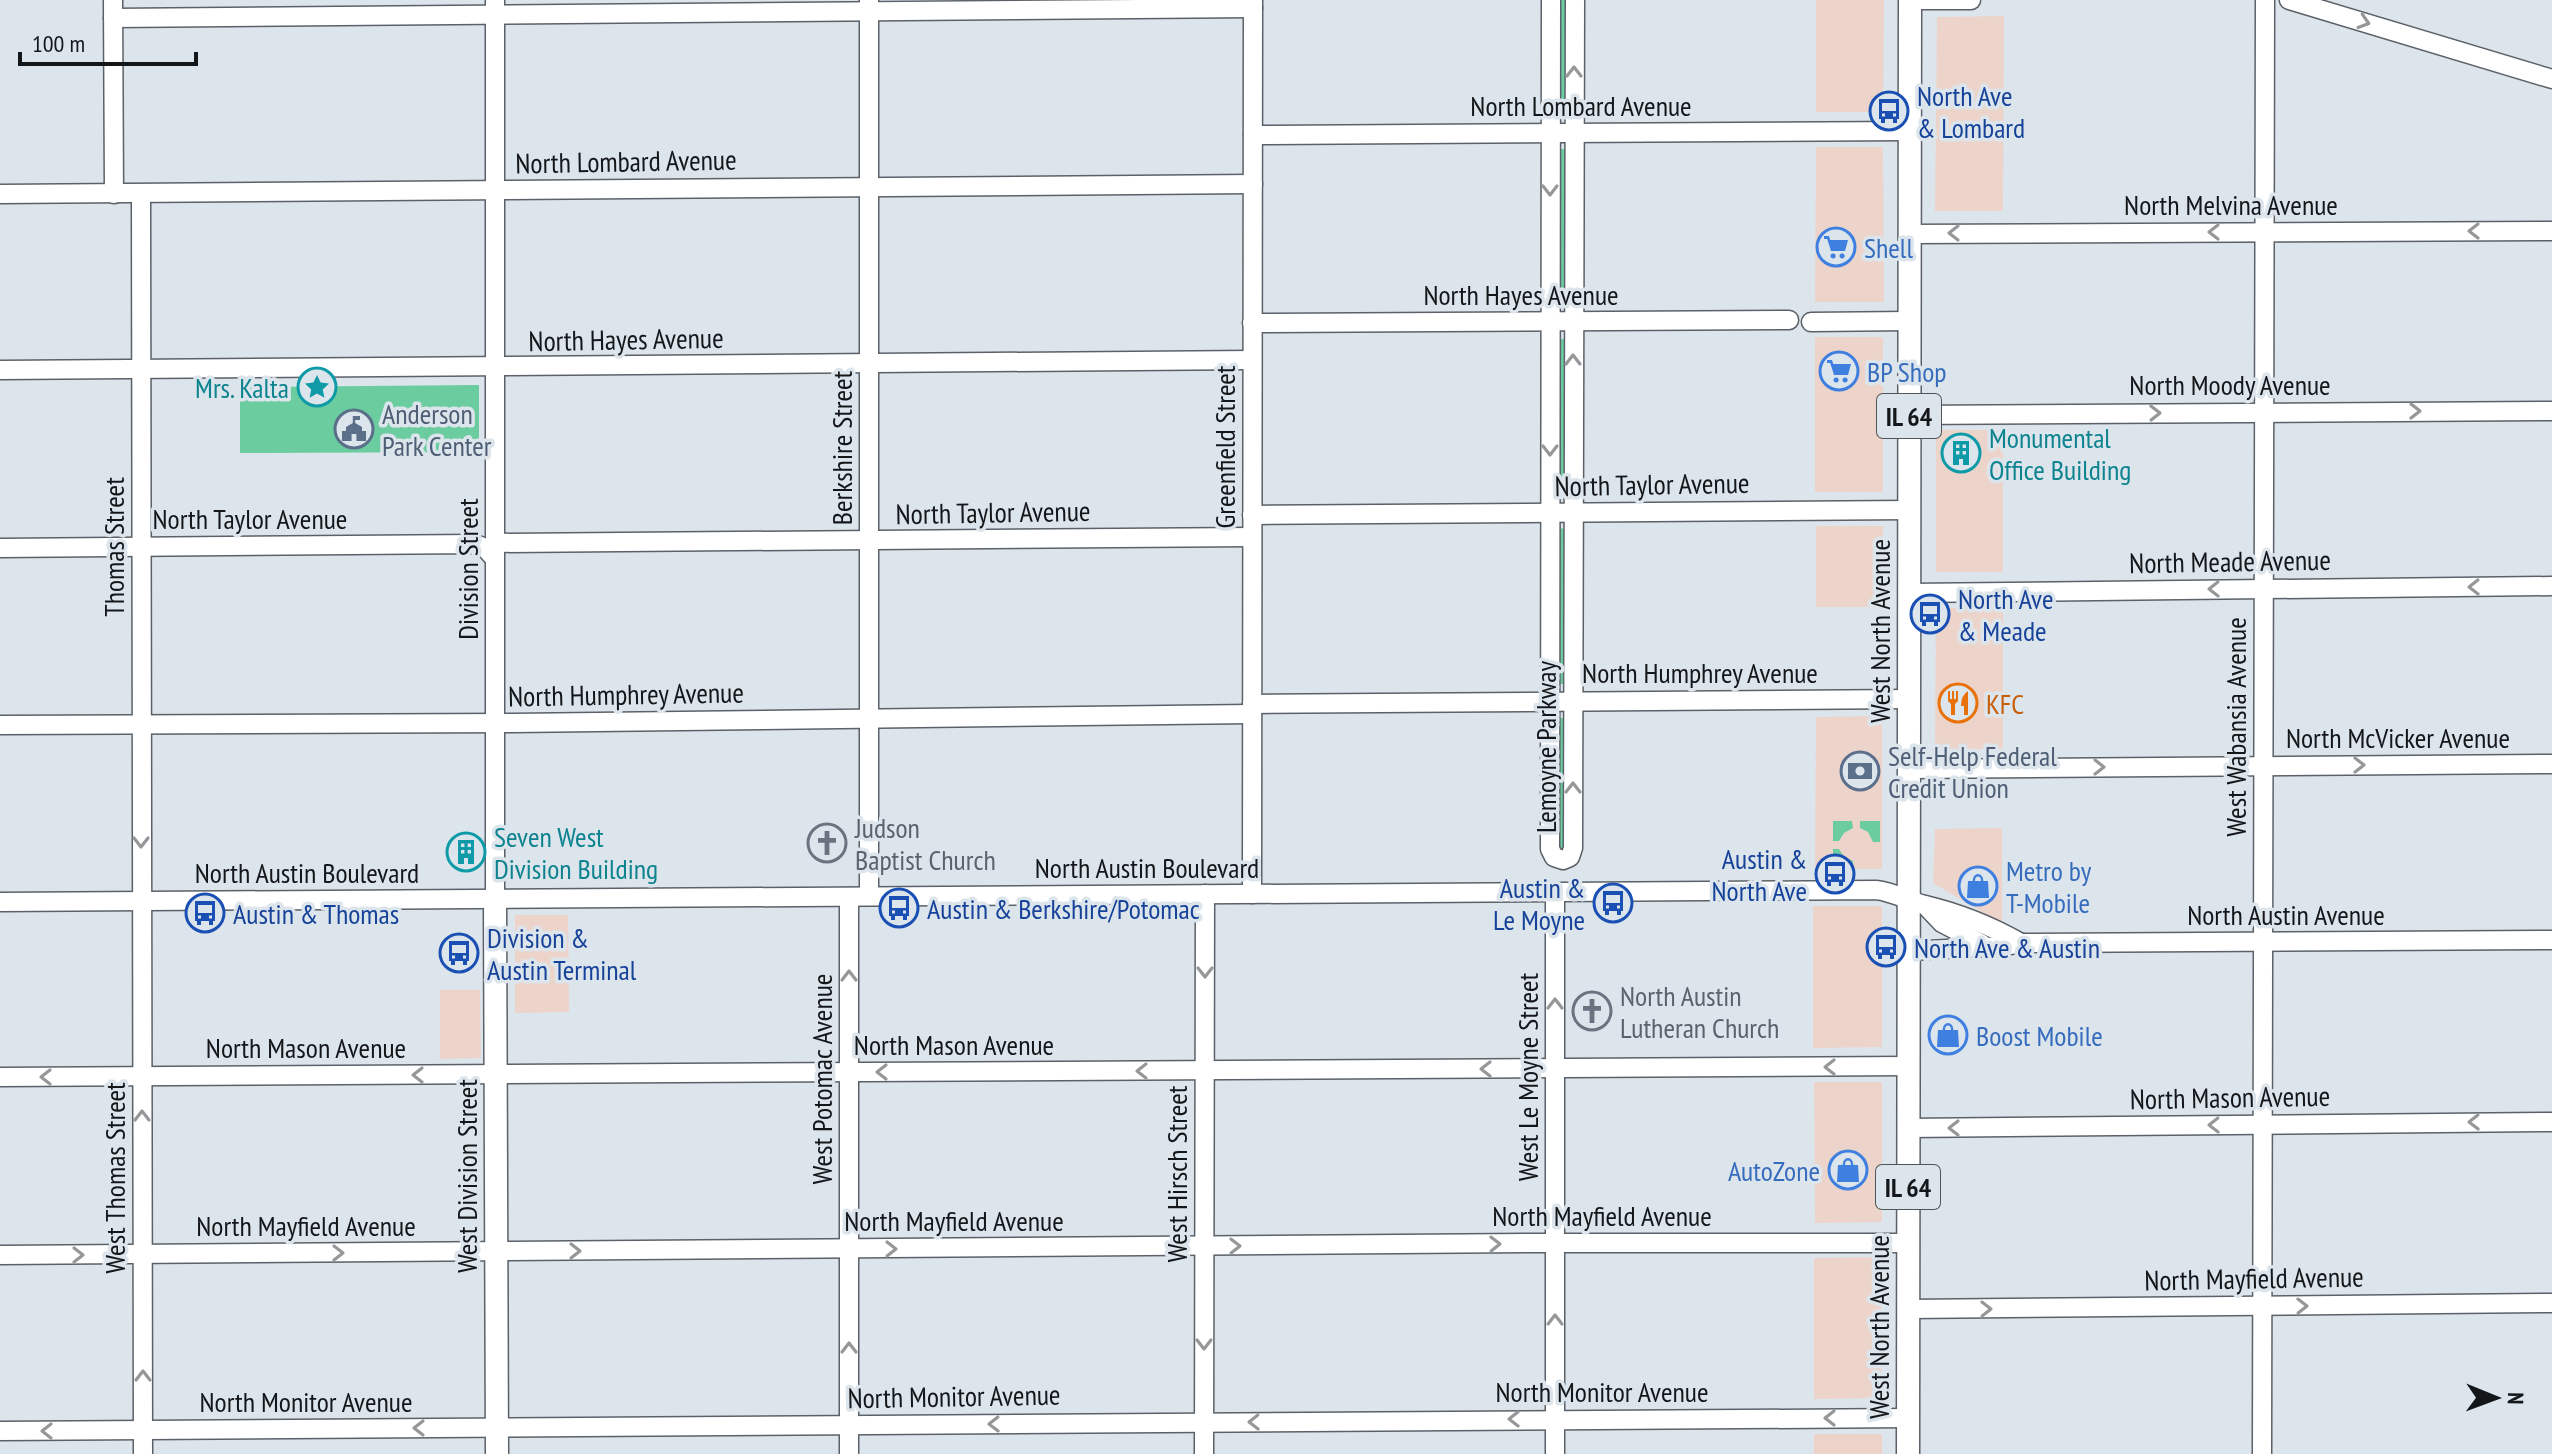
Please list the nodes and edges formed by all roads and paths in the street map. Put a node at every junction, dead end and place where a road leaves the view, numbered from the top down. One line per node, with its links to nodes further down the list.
1 (1551, 0): 13 (street, Lemoyne Parkway)
2 (1575, 0): 14 (street, Lemoyne Parkway, one-way to 2)
3 (1910, 0): 4 (street); 12 (main road, West North Avenue / IL 64)
4 (1971, 0)
5 (2265, 0): 22 (street, West Wabansia Avenue)
6 (2289, 0): 11 (street, one-way to 11)
7 (1253, 4): 8 (street); 15 (street, Greenfield Street)
8 (869, 5): 9 (street); 17 (street, Berkshire Street)
9 (495, 6): 10 (street); 18 (street, Division Street)
10 (113, 9): 20 (street)
11 (2552, 79)
12 (1910, 131): 14 (street, North Lombard Avenue); 24 (main road, West North Avenue / IL 64)
13 (1550, 133): 14 (street, North Lombard Avenue); 15 (street, North Lombard Avenue); 28 (street, Lemoyne Parkway, one-way to 28)
14 (1574, 133): 26 (street, Lemoyne Parkway)
15 (1253, 135): 16 (street, Greenfield Street)
16 (1253, 184): 17 (street, North Lombard Avenue); 30 (street, Greenfield Street)
17 (869, 186): 18 (street, North Lombard Avenue); 32 (street, Berkshire Street)
18 (495, 191): 21 (street, North Lombard Avenue); 33 (street, Division Street)
19 (0, 194): 20 (street, North Lombard Avenue)
20 (114, 194): 21 (street, North Lombard Avenue)
21 (141, 194): 34 (street, Thomas Street)
22 (2263, 231): 23 (street, North Melvina Avenue, one-way to 22); 24 (street, North Melvina Avenue, one-way to 24); 37 (street, West Wabansia Avenue)
23 (2552, 231)
24 (1910, 234): 27 (main road, West North Avenue / IL 64)
25 (1789, 320): 26 (street, North Hayes Avenue)
26 (1573, 321): 28 (street, North Hayes Avenue); 40 (street, Lemoyne Parkway, one-way to 26)
27 (1909, 321): 29 (street); 38 (main road, West North Avenue / IL 64)
28 (1550, 322): 30 (street, North Hayes Avenue); 41 (street, Lemoyne Parkway, one-way to 41)
29 (1811, 322)
30 (1252, 323): 31 (street, Greenfield Street)
31 (1252, 360): 32 (street, North Hayes Avenue); 42 (street, Greenfield Street)
32 (869, 364): 33 (street, North Hayes Avenue); 44 (street, Berkshire Street)
33 (495, 368): 34 (street, North Hayes Avenue); 47 (street, Division Street)
34 (141, 369): 35 (street, North Hayes Avenue); 45 (street, Thomas Street)
35 (0, 370)
36 (2552, 411): 37 (street, North Moody Avenue, one-way to 36)
37 (2263, 412): 38 (street, North Moody Avenue, one-way to 37); 49 (street, West Wabansia Avenue)
38 (1909, 415): 39 (main road, West North Avenue / IL 64)
39 (1909, 510): 40 (street, North Taylor Avenue); 50 (main road, West North Avenue / IL 64)
40 (1574, 512): 41 (street, North Taylor Avenue); 52 (street, Lemoyne Parkway)
41 (1550, 513): 42 (street, North Taylor Avenue); 53 (street, Lemoyne Parkway)
42 (1252, 515): 43 (street, Greenfield Street)
43 (1252, 537): 44 (street, North Taylor Avenue); 54 (street, Greenfield Street)
44 (869, 542): 47 (street, North Taylor Avenue); 55 (street, Berkshire Street)
45 (141, 547): 46 (street, North Taylor Avenue); 47 (street, North Taylor Avenue); 58 (street, Thomas Street)
46 (0, 548)
47 (488, 549): 56 (street, Division Street)
48 (2552, 586): 49 (street, North Meade Avenue, one-way to 49)
49 (2263, 589): 50 (street, North Meade Avenue, one-way to 50); 60 (street, West Wabansia Avenue)
50 (1909, 593): 51 (main road, West North Avenue / IL 64)
51 (1909, 699): 52 (street, North Humphrey Avenue); 61 (main road, West North Avenue / IL 64)
52 (1573, 701): 53 (street, North Humphrey Avenue); 53 (street, Lemoyne Parkway, one-way to 52)
53 (1551, 702): 54 (street, North Humphrey Avenue)
54 (1252, 709): 55 (street, North Humphrey Avenue); 64 (street, Greenfield Street)
55 (869, 718): 56 (street, North Humphrey Avenue); 65 (street, Berkshire Street)
56 (496, 723): 58 (street, North Humphrey Avenue); 67 (street, Division Street)
57 (0, 725): 58 (street, North Humphrey Avenue)
58 (141, 725): 68 (street, Thomas Street, one-way to 68)
59 (2552, 764): 60 (street, North McVicker Avenue, one-way to 59)
60 (2263, 766): 61 (street, North McVicker Avenue, one-way to 60); 72 (street, West Wabansia Avenue)
61 (1909, 769): 70 (main road, West North Avenue / IL 64)
62 (1555, 892): 64 (street, North Austin Boulevard); 70 (street, North Austin Boulevard); 77 (street, West Le Moyne Street, one-way to 62)
63 (1205, 894): 64 (street, North Austin Boulevard); 65 (street, North Austin Boulevard); 78 (street, West Hirsch Street, one-way to 78)
64 (1252, 894)
65 (869, 896): 66 (street, North Austin Boulevard)
66 (849, 897): 67 (street, North Austin Boulevard); 79 (street, West Potomac Avenue, one-way to 66)
67 (495, 899): 68 (street, North Austin Boulevard); 80 (main road, West Division Street)
68 (142, 901): 69 (street, North Austin Boulevard); 81 (street, West Thomas Street)
69 (0, 902)
70 (1917, 902): 73 (street, North Austin Avenue); 74 (street); 75 (main road, West North Avenue / IL 64)
71 (2552, 940): 72 (street, North Austin Avenue)
72 (2263, 942): 73 (street, North Austin Avenue); 84 (street, West Wabansia Avenue)
73 (2021, 943): 74 (street, North Austin Avenue)
74 (1988, 947): 75 (street, North Austin Avenue)
75 (1908, 951): 76 (main road, West North Avenue / IL 64)
76 (1908, 1066): 77 (street, North Mason Avenue, one-way to 77); 85 (main road, West North Avenue / IL 64)
77 (1555, 1068): 78 (street, North Mason Avenue, one-way to 78); 86 (street, West Le Moyne Street)
78 (1204, 1070): 79 (street, North Mason Avenue, one-way to 79); 88 (street, West Hirsch Street)
79 (849, 1072): 80 (street, North Mason Avenue); 89 (street, West Potomac Avenue)
80 (496, 1074): 81 (street, North Mason Avenue, one-way to 81); 90 (main road, West Division Street)
81 (142, 1076): 82 (street, North Mason Avenue, one-way to 82); 91 (street, West Thomas Street, one-way to 81)
82 (0, 1077)
83 (2552, 1122): 84 (street, North Mason Avenue, one-way to 84)
84 (2262, 1124): 85 (street, North Mason Avenue, one-way to 85); 94 (street, West Wabansia Avenue)
85 (1908, 1128): 87 (main road, West North Avenue / IL 64)
86 (1555, 1243): 87 (street, North Mayfield Avenue); 88 (street, North Mayfield Avenue, one-way to 86); 97 (street, West Le Moyne Street, one-way to 86)
87 (1908, 1243): 95 (main road, West North Avenue / IL 64)
88 (1204, 1247): 89 (street, North Mayfield Avenue, one-way to 88); 98 (street, West Hirsch Street, one-way to 98)
89 (849, 1249): 90 (street, North Mayfield Avenue, one-way to 89); 99 (street, West Potomac Avenue, one-way to 89)
90 (497, 1251): 91 (street, North Mayfield Avenue, one-way to 90); 100 (main road, West Division Street)
91 (142, 1254): 92 (street, North Mayfield Avenue, one-way to 91); 101 (street, West Thomas Street, one-way to 91)
92 (0, 1255)
93 (2552, 1303): 94 (street, North Mayfield Avenue, one-way to 93)
94 (2262, 1306): 95 (street, North Mayfield Avenue, one-way to 94); 109 (street, West Wabansia Avenue)
95 (1908, 1309): 96 (main road, West North Avenue / IL 64)
96 (1908, 1418): 97 (street, North Monitor Avenue, one-way to 97); 108 (main road, West North Avenue / IL 64)
97 (1555, 1419): 98 (street, North Monitor Avenue, one-way to 98); 107 (street, West Le Moyne Street)
98 (1204, 1422): 99 (street, North Monitor Avenue, one-way to 99); 106 (street, West Hirsch Street)
99 (849, 1425): 100 (street, North Monitor Avenue); 105 (street, West Potomac Avenue)
100 (497, 1428): 101 (street, North Monitor Avenue, one-way to 101); 104 (main road, West Division Street)
101 (143, 1430): 102 (street, North Monitor Avenue, one-way to 102); 103 (street, West Thomas Street)
102 (0, 1431)
103 (143, 1454)
104 (497, 1454)
105 (849, 1454)
106 (1204, 1454)
107 (1555, 1454)
108 (1908, 1454)
109 (2262, 1454)

